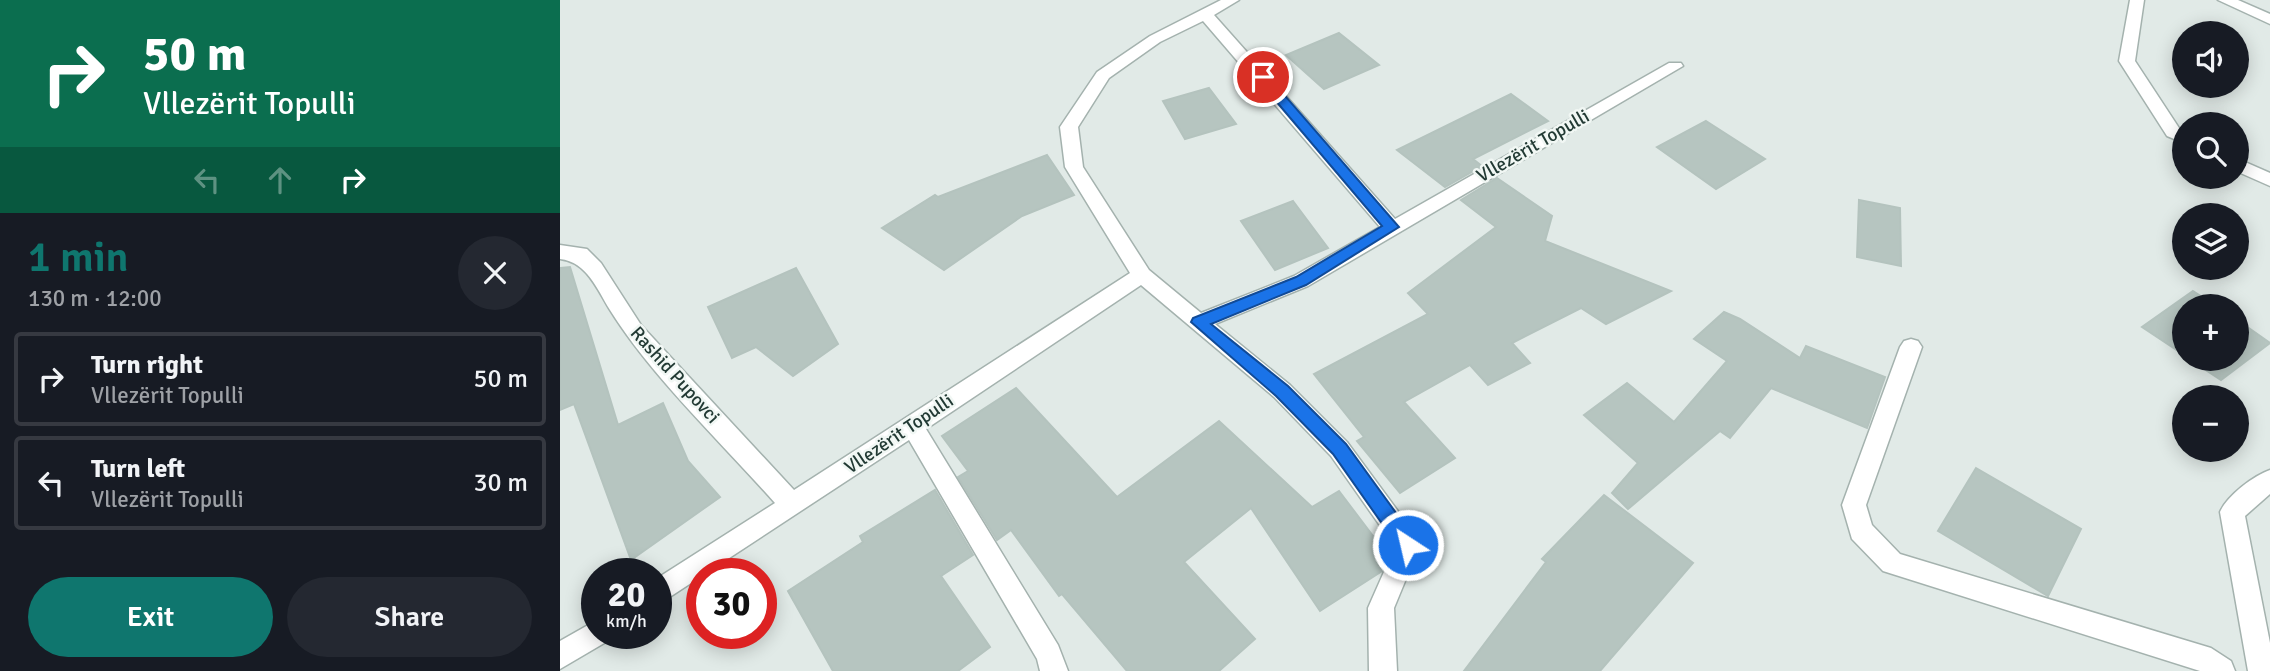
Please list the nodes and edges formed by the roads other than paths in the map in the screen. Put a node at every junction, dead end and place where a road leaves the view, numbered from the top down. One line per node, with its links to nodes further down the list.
1 (1231, 0): 4 (street)
2 (2137, 0): 7 (street)
3 (2225, 0): 5 (street)
4 (1204, 13): 10 (street); 12 (street)
5 (2270, 19)
6 (1675, 66): 10 (street, Vllezërit Topulli)
7 (2172, 132)
8 (2249, 170): 9 (street)
9 (2270, 180)
10 (1391, 227): 13 (street, Vllezërit Topulli)
11 (560, 252): 17 (street, Rashid Pupovci)
12 (1142, 275): 13 (street); 15 (street, Vllezërit Topulli)
13 (1199, 322): 22 (street)
14 (1911, 347): 23 (street)
15 (912, 425): 17 (street, Vllezërit Topulli); 21 (street)
16 (2270, 480): 24 (street)
17 (792, 505): 18 (street, Vllezërit Topulli)
18 (672, 584)
19 (581, 643): 20 (street)
20 (560, 656)
21 (1054, 671)
22 (1383, 671)
23 (2221, 671)
24 (2262, 671)

